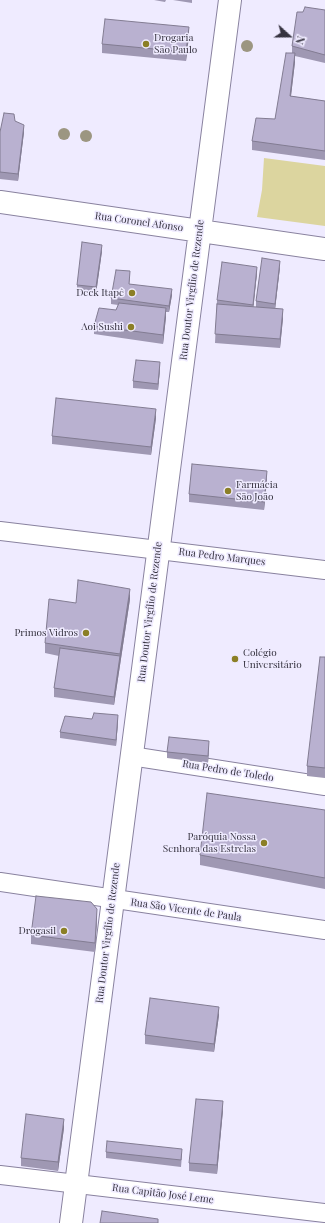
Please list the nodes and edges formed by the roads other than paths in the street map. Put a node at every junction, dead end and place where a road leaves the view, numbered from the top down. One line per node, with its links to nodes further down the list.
1 (230, 0): 3 (main road, Rua Doutor Virgílio de Rezende)
2 (0, 202): 3 (main road, Rua Coronel Afonso)
3 (200, 231): 4 (main road, Rua Coronel Afonso); 6 (main road, Rua Doutor Virgílio de Rezende)
4 (325, 249)
5 (0, 531): 6 (street, Rua Pedro Marques)
6 (158, 550): 7 (street, Rua Pedro Marques); 8 (main road, Rua Doutor Virgílio de Rezende)
7 (325, 570)
8 (132, 756): 9 (street, Rua Pedro de Toledo); 11 (main road, Rua Doutor Virgílio de Rezende)
9 (325, 786)
10 (0, 882): 11 (street, Rua São Vicente de Paula)
11 (113, 899): 12 (street, Rua São Vicente de Paula); 14 (main road, Rua Doutor Virgílio de Rezende)
12 (325, 930)
13 (0, 1175): 14 (street, Rua Capitão José Leme)
14 (76, 1184): 15 (street, Rua Capitão José Leme); 16 (main road, Rua Doutor Virgílio de Rezende)
15 (325, 1213)
16 (71, 1223)

